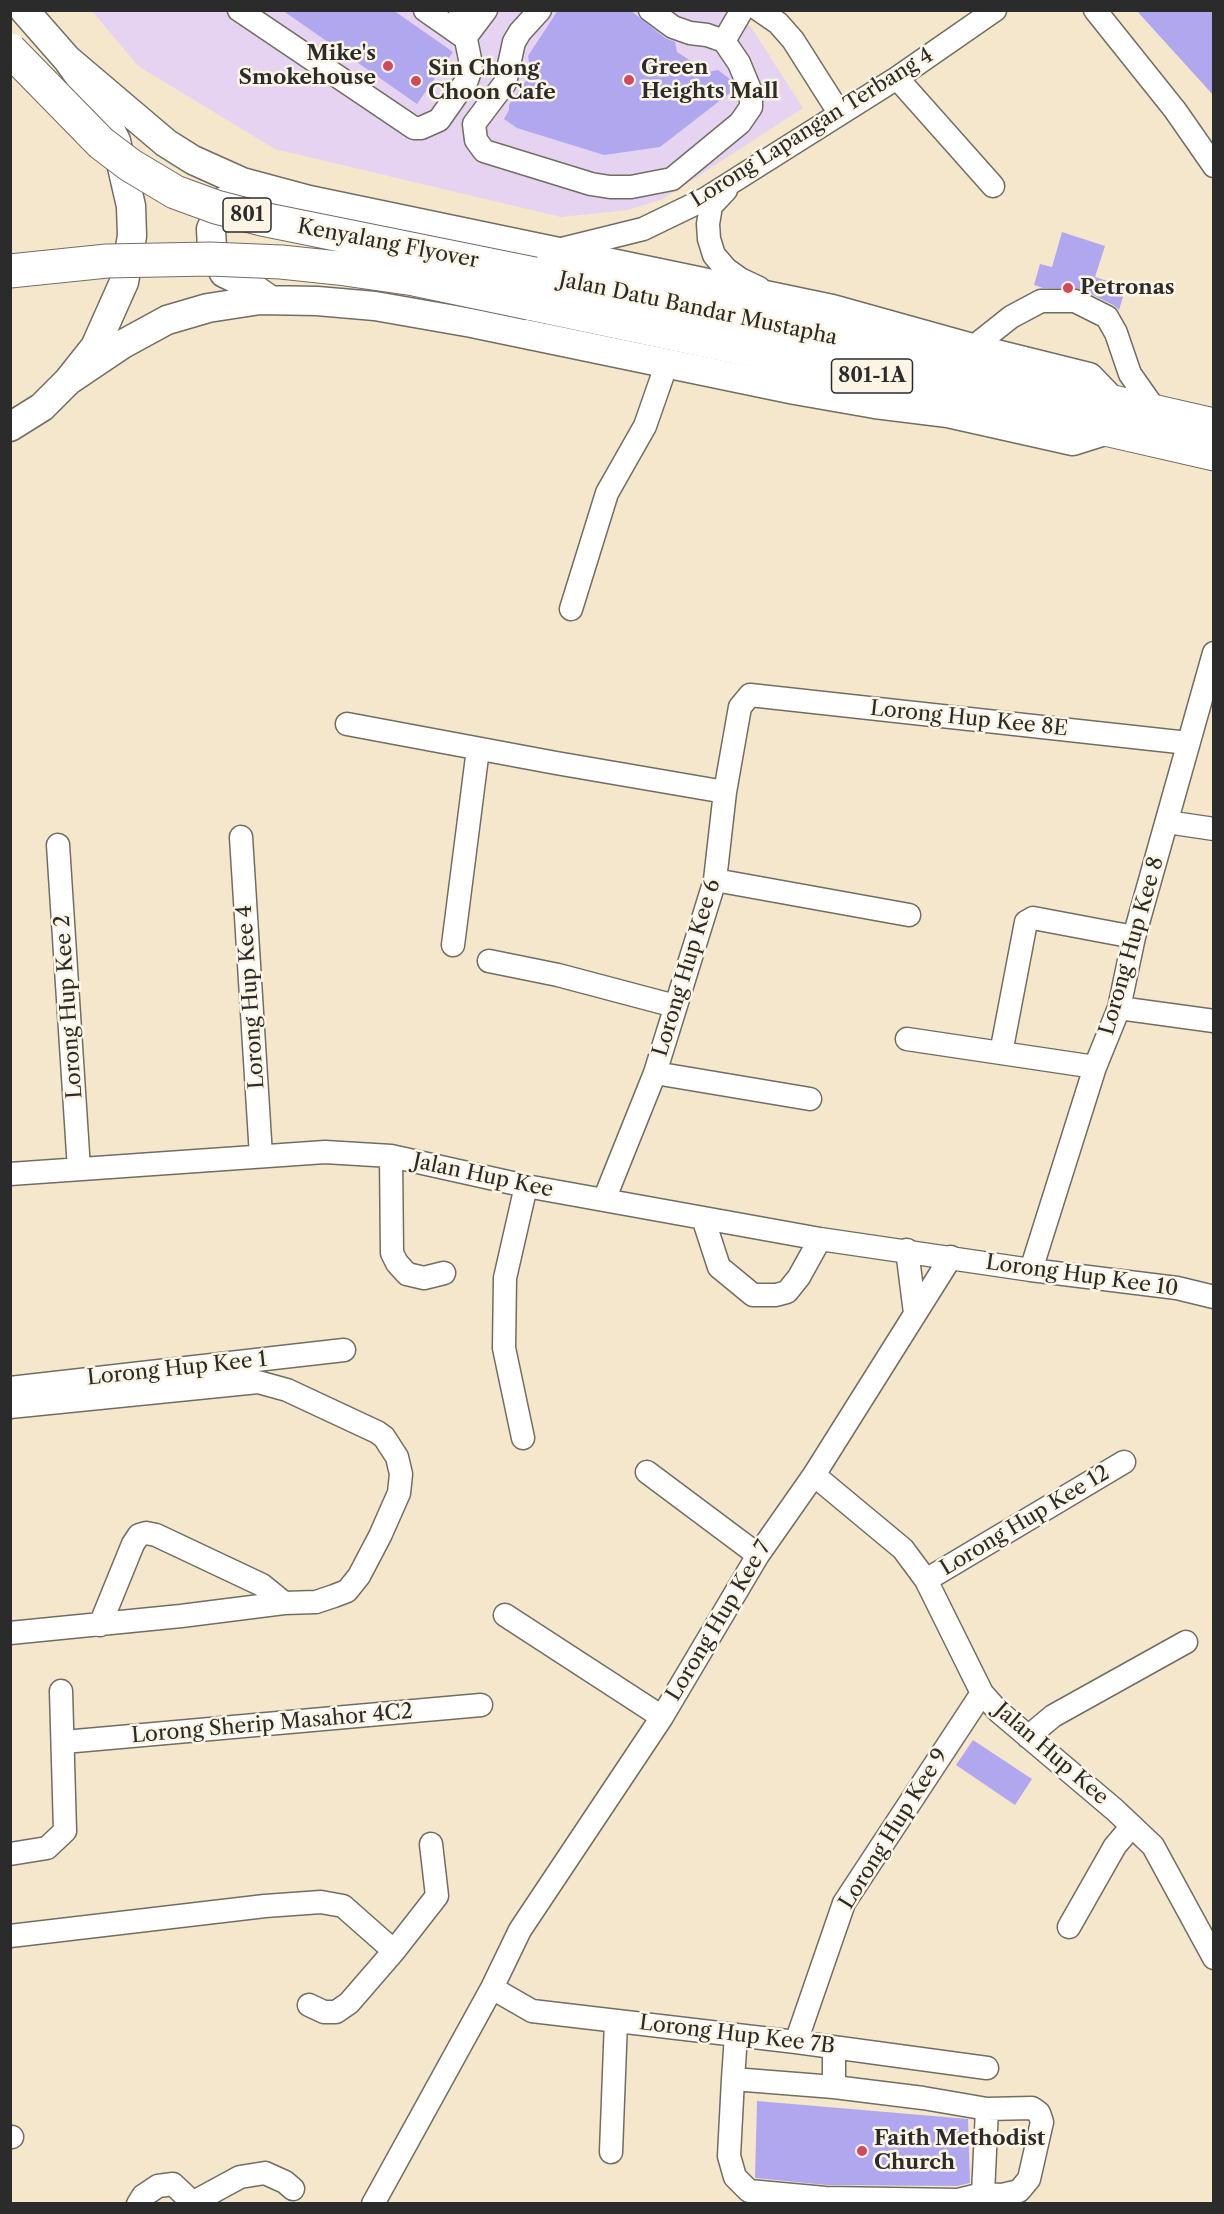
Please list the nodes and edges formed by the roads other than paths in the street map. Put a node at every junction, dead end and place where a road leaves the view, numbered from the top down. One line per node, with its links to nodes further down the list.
1 (24, 10): 15 (main road)
2 (239, 10): 12 (street)
3 (425, 10): 12 (street)
4 (460, 10): 12 (street)
5 (486, 10): 12 (street)
6 (540, 10): 13 (street)
7 (650, 10): 13 (street)
8 (742, 10): 13 (street)
9 (759, 10): 17 (street)
10 (995, 10): 16 (street, Lorong Lapangan Terbang 4)
11 (1095, 10): 18 (street)
12 (465, 38)
13 (724, 41)
14 (10, 50): 23 (highway, Kenyalang Flyover / 801, bridge)
15 (67, 59): 21 (main road); 28 (main road)
16 (897, 78): 17 (street, Lorong Lapangan Terbang 4); 20 (street)
17 (840, 114): 19 (street, Lorong Lapangan Terbang 4)
18 (1214, 166)
19 (731, 184): 23 (street, Lorong Lapangan Terbang 4); 24 (street)
20 (993, 186)
21 (261, 187): 23 (main road); 25 (main road)
22 (10, 271): 23 (highway, Kenyalang Flyover / 801, bridge)
23 (539, 276): 24 (main road); 30 (highway, Jalan Datu Bandar Mustapha / 801-1A)
24 (783, 298): 26 (main road)
25 (270, 300): 27 (main road); 28 (main road)
26 (972, 348): 29 (street); 30 (main road)
27 (667, 363): 30 (main road); 34 (street)
28 (68, 381): 32 (main road)
29 (1156, 411): 30 (highway, Jalan Datu Bandar Mustapha); 31 (highway, Jalan Datu Bandar Mustapha)
30 (1111, 416): 33 (highway, Jalan Datu Bandar Mustapha / 801-1A)
31 (1214, 424)
32 (10, 428)
33 (1214, 454)
34 (572, 609)
35 (1214, 653): 38 (street, Lorong Hup Kee 8)
36 (750, 695): 38 (street, Lorong Hup Kee 8E); 40 (street, Lorong Hup Kee 6)
37 (347, 723): 39 (street)
38 (1188, 743): 41 (street, Lorong Hup Kee 8)
39 (478, 748): 40 (street); 48 (street)
40 (725, 792): 45 (street, Lorong Hup Kee 6)
41 (1167, 822): 42 (street); 47 (street, Lorong Hup Kee 8)
42 (1214, 829)
43 (241, 837): 58 (street, Lorong Hup Kee 4)
44 (58, 845): 60 (street, Lorong Hup Kee 2)
45 (715, 880): 46 (street); 50 (street, Lorong Hup Kee 6)
46 (909, 915)
47 (1134, 937): 51 (street, Lorong Hup Kee 8); 54 (street)
48 (453, 945)
49 (489, 961): 50 (street)
50 (675, 1006): 56 (street, Lorong Hup Kee 6)
51 (1119, 1008): 52 (street); 55 (street, Lorong Hup Kee 8)
52 (1214, 1021)
53 (907, 1040): 54 (street)
54 (1001, 1053): 55 (street)
55 (1095, 1067): 68 (street, Lorong Hup Kee 8)
56 (655, 1073): 57 (street); 63 (street, Lorong Hup Kee 6)
57 (810, 1098)
58 (261, 1156): 59 (street, Jalan Hup Kee); 60 (street, Jalan Hup Kee)
59 (391, 1156): 62 (street, Jalan Hup Kee); 69 (street)
60 (79, 1169): 61 (street, Jalan Hup Kee)
61 (10, 1174)
62 (526, 1186): 63 (street, Jalan Hup Kee); 75 (street)
63 (604, 1200): 64 (street, Jalan Hup Kee)
64 (704, 1218): 65 (street, Jalan Hup Kee); 65 (street)
65 (820, 1239): 66 (street, Jalan Hup Kee)
66 (907, 1250): 67 (street, Jalan Hup Kee); 71 (street)
67 (951, 1257): 68 (street, Lorong Hup Kee 10); 71 (street, Lorong Hup Kee 7)
68 (1031, 1270): 70 (street, Lorong Hup Kee 10)
69 (444, 1273)
70 (1214, 1297)
71 (915, 1313): 78 (street, Lorong Hup Kee 7)
72 (344, 1350): 73 (street, Lorong Hup Kee 1)
73 (10, 1388)
74 (10, 1407): 81 (street)
75 (523, 1438)
76 (1124, 1462): 80 (street, Lorong Hup Kee 12)
77 (647, 1472): 79 (street)
78 (814, 1475): 79 (street, Lorong Hup Kee 7); 80 (street, Jalan Hup Kee)
79 (758, 1555): 89 (street, Lorong Hup Kee 7)
80 (926, 1580): 87 (street, Jalan Hup Kee)
81 (284, 1603): 83 (street); 83 (street)
82 (505, 1615): 89 (street)
83 (100, 1625): 84 (street)
84 (11, 1633)
85 (1186, 1642): 90 (street)
86 (61, 1691): 91 (street)
87 (982, 1693): 90 (street, Jalan Hup Kee); 103 (street, Lorong Hup Kee 9)
88 (481, 1705): 91 (street, Lorong Sherip Masahor 4C2)
89 (662, 1717): 99 (street, Lorong Hup Kee 7)
90 (1028, 1737): 92 (street, Jalan Hup Kee)
91 (63, 1742): 94 (street)
92 (1132, 1826): 95 (street); 98 (street, Jalan Hup Kee)
93 (431, 1844): 97 (street)
94 (10, 1854)
95 (1069, 1927)
96 (10, 1936): 97 (street)
97 (394, 1951): 100 (street)
98 (1214, 1958)
99 (492, 1988): 101 (street, Lorong Hup Kee 7B); 114 (street, Lorong Hup Kee 7)
100 (309, 2005)
101 (616, 2021): 102 (street, Lorong Hup Kee 7B); 109 (street)
102 (736, 2035): 103 (street, Lorong Hup Kee 7B); 106 (street)
103 (796, 2042): 104 (street, Lorong Hup Kee 7B)
104 (834, 2047): 105 (street, Lorong Hup Kee 7B); 107 (street)
105 (987, 2068)
106 (733, 2079): 107 (street); 111 (street)
107 (834, 2087): 108 (street)
108 (987, 2109): 111 (street); 111 (street)
109 (611, 2152)
110 (293, 2189): 112 (street)
111 (984, 2193)
112 (194, 2203): 113 (street)
113 (138, 2204)
114 (374, 2204)

